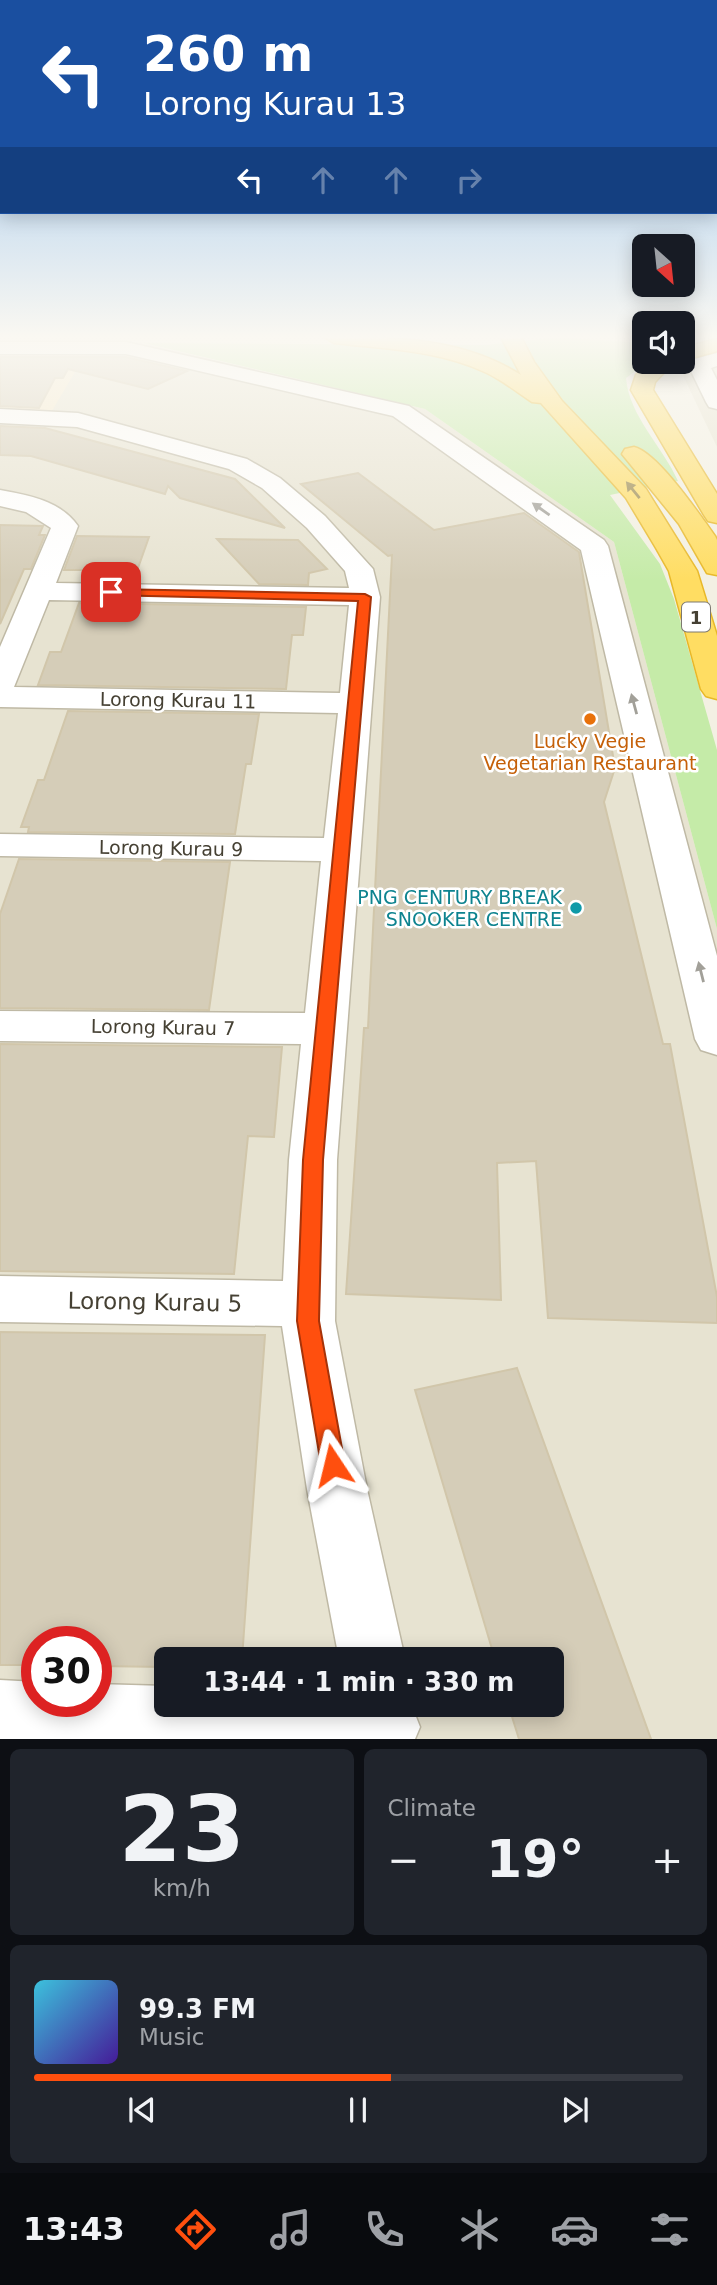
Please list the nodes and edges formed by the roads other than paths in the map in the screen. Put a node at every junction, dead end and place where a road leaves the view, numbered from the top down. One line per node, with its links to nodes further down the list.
1 (42, 418): 10 (street)
2 (411, 418): 19 (street, one-way to 2)
3 (565, 418): 12 (highway, 1, one-way to 3)
4 (656, 418): 7 (highway)
5 (613, 433): 7 (highway)
6 (0, 498): 9 (street)
7 (711, 528): 8 (highway)
8 (717, 568)
9 (39, 591): 10 (street); 11 (street)
10 (365, 597): 14 (street)
11 (0, 685)
12 (717, 689)
13 (0, 697): 14 (street, Lorong Kurau 11)
14 (355, 703): 16 (street)
15 (0, 845): 16 (street, Lorong Kurau 9)
16 (342, 850): 18 (street)
17 (0, 1026): 18 (street, Lorong Kurau 7)
18 (326, 1029): 21 (street)
19 (717, 1039)
20 (0, 1299): 21 (street, Lorong Kurau 5)
21 (310, 1304): 22 (street)
22 (370, 1647)
23 (0, 1714): 24 (street)
24 (386, 1724)

